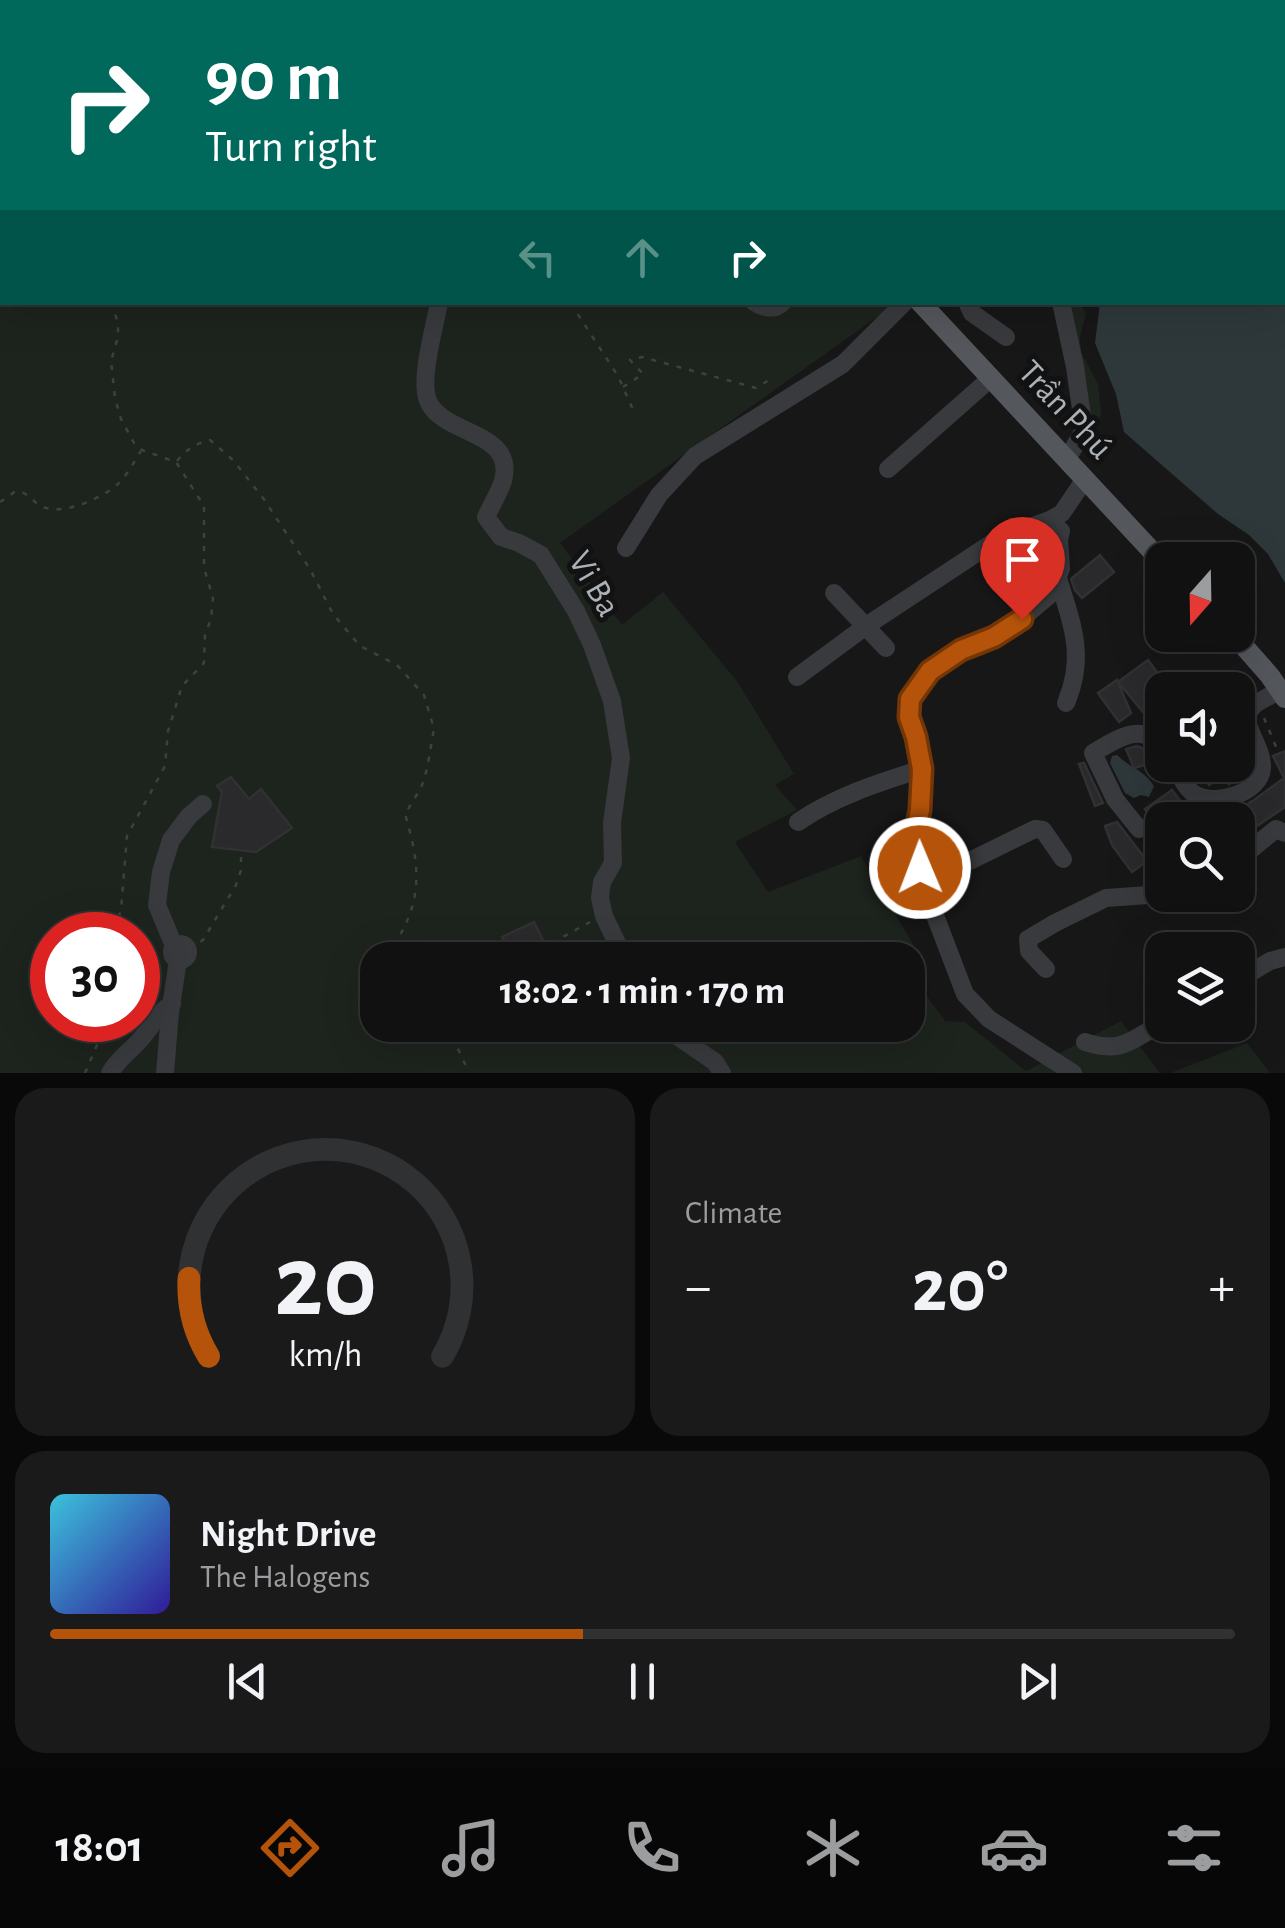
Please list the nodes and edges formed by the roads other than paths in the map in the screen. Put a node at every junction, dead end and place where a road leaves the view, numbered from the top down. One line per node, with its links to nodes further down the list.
1 (438, 305): 35 (street, Vi Ba)
2 (902, 305): 13 (street)
3 (923, 305): 7 (main road, Trần Phú)
4 (968, 305): 6 (street)
5 (1062, 305): 8 (street)
6 (1006, 337)
7 (991, 378): 8 (main road, Trần Phú); 9 (street)
8 (1067, 459): 10 (main road, Trần Phú)
9 (888, 469)
10 (1085, 479): 11 (street); 12 (main road, Trần Phú)
11 (1050, 520): 14 (street); 16 (street)
12 (1145, 544)
13 (626, 548)
14 (1058, 577): 21 (street); 25 (street)
15 (834, 592): 16 (street)
16 (866, 626): 17 (street); 19 (street)
17 (886, 648)
18 (1248, 652): 20 (main road)
19 (798, 676)
20 (1283, 694): 22 (street)
21 (1066, 703)
22 (1255, 704)
23 (1145, 735): 29 (street)
24 (1255, 743): 26 (street)
25 (922, 769): 28 (street); 33 (street)
26 (1185, 782)
27 (203, 804): 39 (street)
28 (798, 822)
29 (1138, 829)
30 (1285, 833): 31 (street)
31 (1255, 846)
32 (1063, 858): 33 (street)
33 (923, 884): 46 (street)
34 (1145, 895): 37 (street)
35 (616, 942)
36 (1285, 958): 38 (street)
37 (1046, 969)
38 (1255, 970)
39 (172, 1004): 43 (street); 44 (street)
40 (1145, 1032): 42 (street)
41 (685, 1042): 45 (street)
42 (1084, 1042)
43 (110, 1073)
44 (165, 1073)
45 (722, 1073)
46 (1072, 1073)

